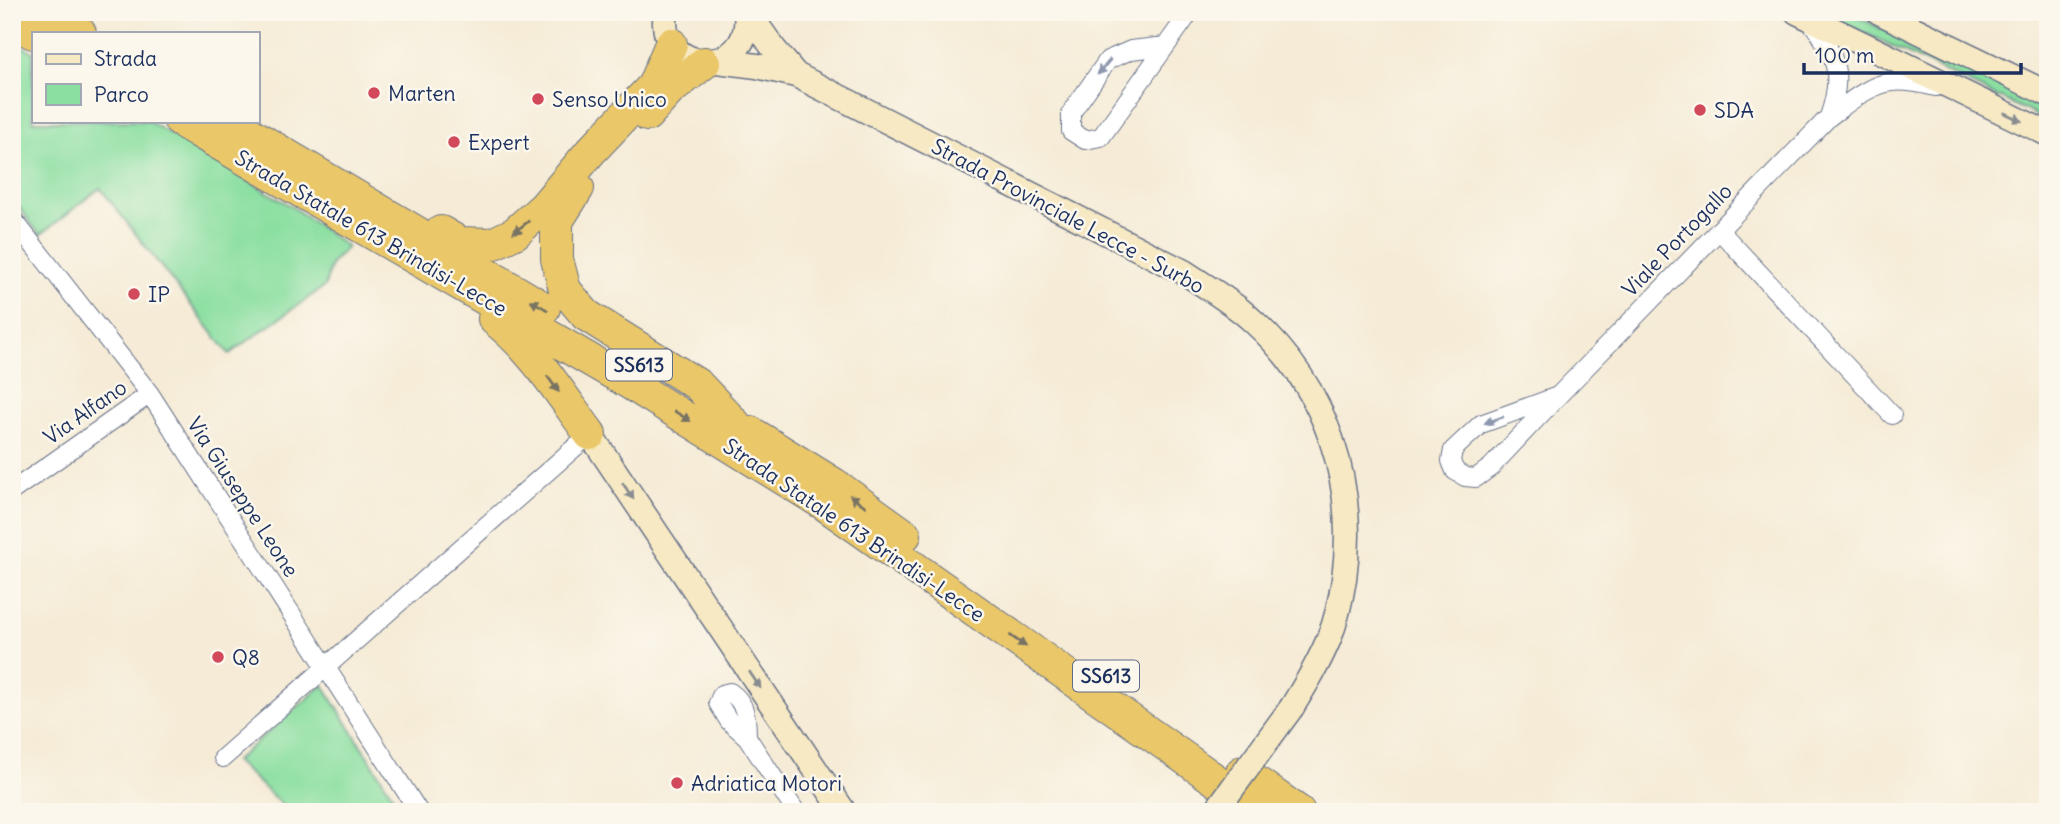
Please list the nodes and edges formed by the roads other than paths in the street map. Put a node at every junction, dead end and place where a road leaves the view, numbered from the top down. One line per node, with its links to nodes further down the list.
1 (44, 12): 10 (highway)
2 (645, 12): 8 (street)
3 (747, 12): 12 (street); 13 (street, Strada Provinciale Lecce - Surbo)
4 (1190, 12): 11 (street)
5 (1879, 12): 15 (street)
6 (1803, 15): 14 (street); 16 (street)
7 (12, 21): 9 (highway)
8 (668, 29): 12 (street); 18 (highway, one-way to 18)
9 (32, 32)
10 (78, 32)
11 (1166, 46): 11 (street, one-way to 11)
12 (710, 62): 13 (street, Strada Provinciale Lecce - Surbo); 26 (highway)
13 (796, 75): 35 (street, Strada Provinciale Lecce - Surbo, bridge)
14 (1965, 94): 16 (street, Viale Portogallo); 19 (street, one-way to 19)
15 (2048, 94)
16 (1829, 117): 22 (street, Viale Portogallo)
17 (182, 122): 20 (highway, Strada Statale 613 Brindisi-Lecce / SS613)
18 (242, 128): 26 (highway, Strada Statale 613 Brindisi-Lecce / SS613, one-way to 18)
19 (2048, 134)
20 (328, 208): 27 (highway, one-way to 27); 36 (highway, Strada Statale 613 Brindisi-Lecce / SS613, one-way to 36)
21 (12, 218): 23 (street, Via Giuseppe Leone)
22 (1719, 230): 24 (street, Viale Portogallo); 25 (street)
23 (149, 394): 28 (street, Via Alfano); 29 (street, Via Giuseppe Leone)
24 (1558, 396): 24 (street, Viale Portogallo, one-way to 24)
25 (1892, 415)
26 (735, 424): 37 (highway, Strada Statale 613 Brindisi-Lecce / SS613, one-way to 26)
27 (590, 434): 29 (street); 34 (street, one-way to 34)
28 (12, 491)
29 (326, 668): 31 (street); 32 (street, Via Giuseppe Leone)
30 (747, 737): 33 (street)
31 (223, 758)
32 (419, 812)
33 (796, 812)
34 (844, 812)
35 (1215, 812)
36 (1261, 812)
37 (1298, 812)

